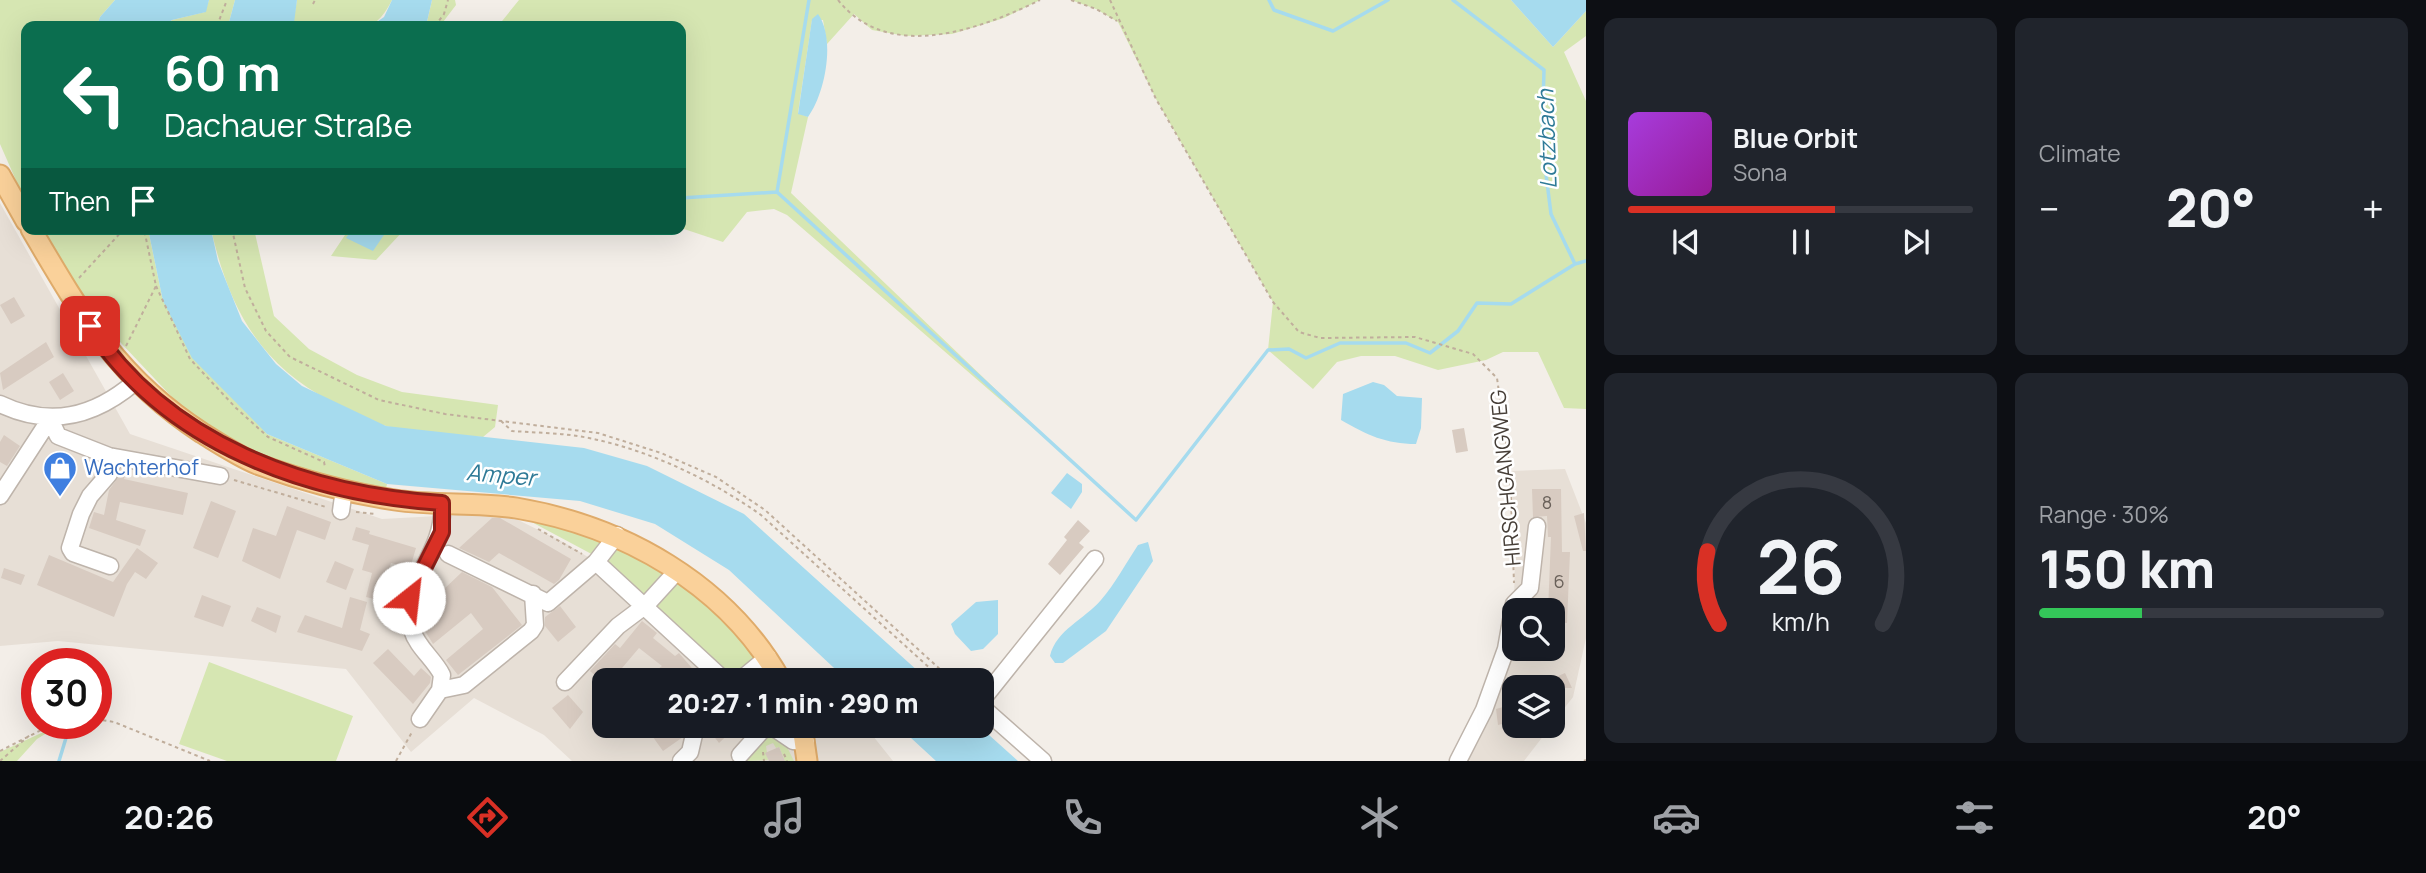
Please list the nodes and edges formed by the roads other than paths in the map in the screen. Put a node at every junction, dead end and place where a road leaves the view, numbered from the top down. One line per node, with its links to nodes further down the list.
1 (5, 185): 2 (main road)
2 (21, 212)
3 (35, 235): 4 (main road)
4 (135, 382): 6 (street); 9 (main road)
5 (0, 404): 6 (street)
6 (50, 419): 7 (street); 10 (street)
7 (114, 457): 8 (street); 18 (street)
8 (220, 476)
9 (337, 488): 11 (main road); 12 (street)
10 (0, 496)
11 (442, 503): 14 (main road); 28 (street)
12 (341, 511)
13 (1537, 526): 36 (street)
14 (617, 535): 17 (street); 19 (main road)
15 (448, 554): 20 (street)
16 (1095, 559): 27 (street)
17 (596, 562): 20 (street); 21 (street)
18 (110, 566)
19 (677, 570): 21 (street); 22 (main road)
20 (533, 594): 28 (street)
21 (646, 605): 23 (street); 26 (street)
22 (768, 657): 24 (street); 25 (main road)
23 (711, 668)
24 (755, 668)
25 (774, 668)
26 (565, 682)
27 (994, 685)
28 (440, 690): 30 (street)
29 (994, 718): 35 (street)
30 (420, 719)
31 (693, 738): 34 (street)
32 (755, 738): 33 (street)
33 (740, 755)
34 (681, 761)
35 (1043, 761)
36 (1458, 761)

